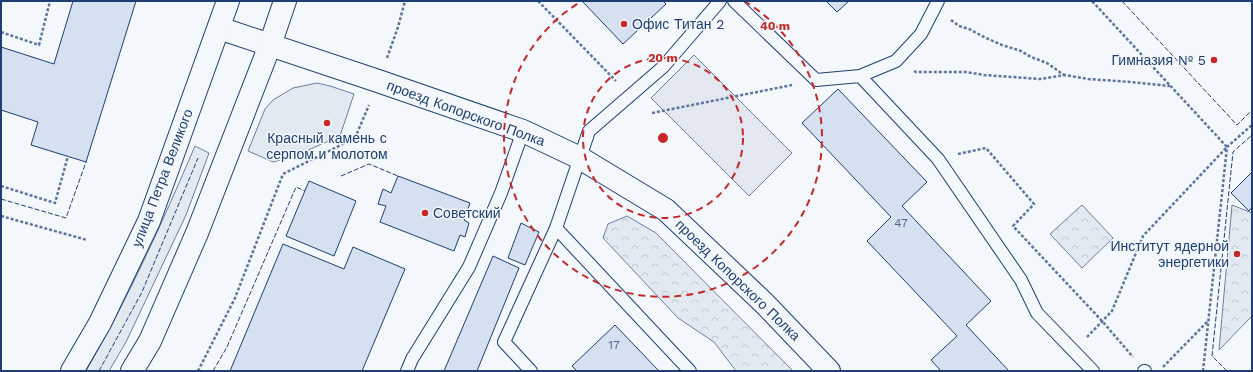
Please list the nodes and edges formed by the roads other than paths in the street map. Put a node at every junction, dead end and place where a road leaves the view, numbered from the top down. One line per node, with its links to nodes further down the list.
1 (228, 1): 6 (street, улица Петра Великого)
2 (285, 1): 7 (street)
3 (720, 1): 10 (lane)
4 (741, 4): 8 (lane)
5 (936, 4): 8 (lane)
6 (219, 28): 7 (street, проезд Копорского Полка); 12 (street, улица Петра Великого)
7 (270, 45): 9 (street, проезд Копорского Полка); 13 (street)
8 (860, 76): 18 (lane)
9 (523, 131): 10 (street, проезд Копорского Полка); 14 (lane)
10 (580, 158): 11 (lane); 17 (street, проезд Копорского Полка)
11 (556, 228): 15 (lane); 16 (lane)
12 (72, 371)
13 (132, 371)
14 (407, 371)
15 (531, 371)
16 (690, 371)
17 (829, 371)
18 (1093, 371)

